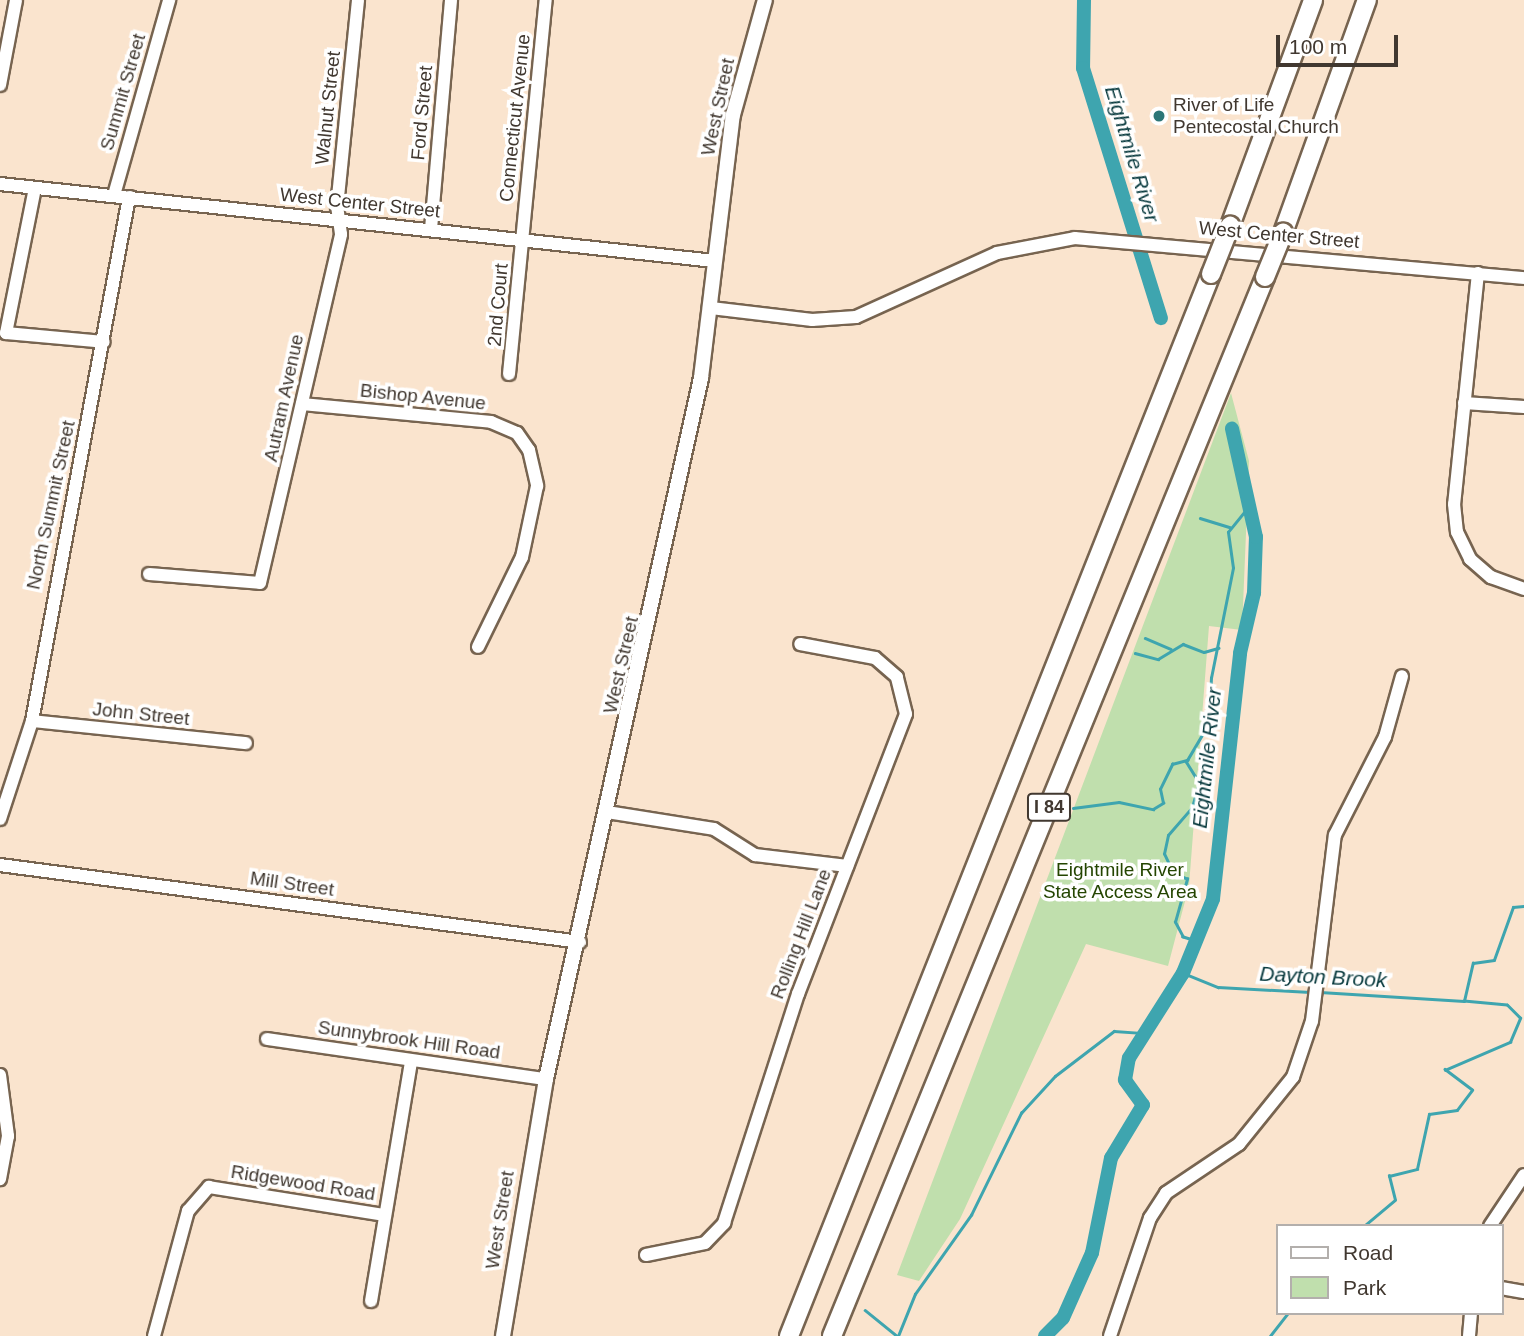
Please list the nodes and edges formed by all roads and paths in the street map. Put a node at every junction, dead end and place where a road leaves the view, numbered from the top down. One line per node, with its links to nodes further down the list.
1 (16, 0): 9 (street)
2 (169, 0): 12 (street, Summit Street)
3 (358, 0): 14 (street, Walnut Street)
4 (452, 0): 15 (street, Ford Street)
5 (546, 0): 16 (street, Connecticut Avenue)
6 (765, 0): 17 (main road, West Street)
7 (1313, 0): 53 (highway, I 84, bridge)
8 (1367, 0): 54 (highway, I 84, bridge)
9 (0, 85)
10 (0, 184): 11 (street, West Center Street)
11 (35, 188): 12 (street, West Center Street); 21 (street)
12 (114, 195): 13 (street, West Center Street)
13 (130, 197): 14 (street, West Center Street); 21 (street, North Summit Street)
14 (337, 221): 15 (street, West Center Street); 24 (street, Autram Avenue)
15 (431, 229): 16 (street, West Center Street)
16 (523, 239): 17 (street, West Center Street); 22 (street, 2nd Court)
17 (715, 261): 20 (main road, West Street)
18 (1478, 273): 19 (street, West Center Street); 20 (street, West Center Street); 23 (street)
19 (1524, 278)
20 (711, 308): 33 (main road, West Street)
21 (104, 342): 31 (street, North Summit Street)
22 (509, 374)
23 (1464, 403): 25 (street); 27 (street)
24 (302, 404): 26 (street, Autram Avenue); 29 (street, Bishop Avenue)
25 (1524, 407)
26 (149, 574)
27 (1524, 589)
28 (800, 644): 36 (street, Rolling Hill Lane)
29 (478, 647)
30 (1402, 676): 55 (street)
31 (33, 721): 32 (street, John Street); 34 (street, North Summit Street)
32 (246, 743)
33 (607, 812): 36 (street); 37 (main road, West Street)
34 (0, 819)
35 (0, 865): 37 (street, Mill Street)
36 (847, 866): 46 (street, Rolling Hill Lane)
37 (580, 942): 41 (main road, West Street)
38 (267, 1039): 39 (street, Sunnybrook Hill Road)
39 (411, 1062): 41 (street, Sunnybrook Hill Road); 44 (street)
40 (0, 1075): 43 (street)
41 (546, 1079): 52 (main road, West Street)
42 (1524, 1175): 45 (street)
43 (0, 1179)
44 (384, 1215): 49 (street); 51 (street, Ridgewood Road)
45 (1491, 1224)
46 (646, 1255)
47 (1503, 1288): 48 (street)
48 (1524, 1292)
49 (371, 1301)
50 (1471, 1315): 56 (street)
51 (154, 1336)
52 (503, 1336)
53 (789, 1336)
54 (832, 1336)
55 (1110, 1336)
56 (1469, 1336)

